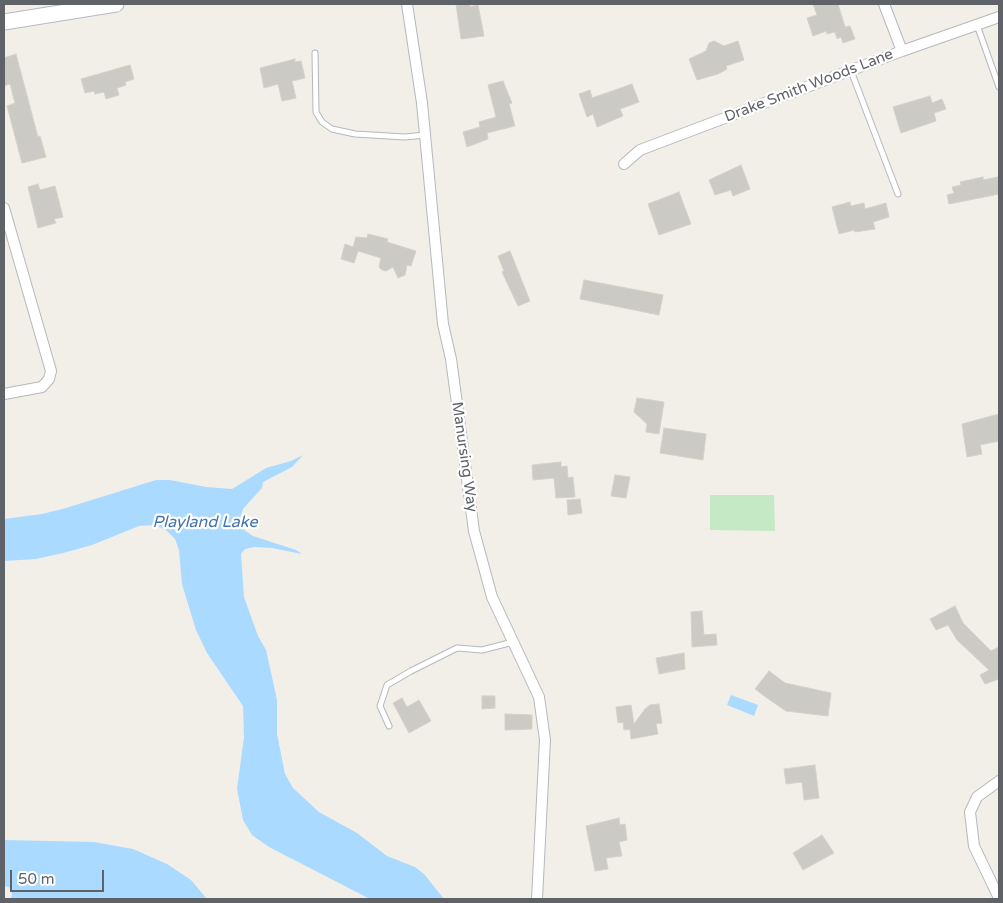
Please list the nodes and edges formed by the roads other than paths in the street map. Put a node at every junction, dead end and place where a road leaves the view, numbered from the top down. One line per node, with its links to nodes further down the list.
1 (116, 4): 5 (street)
2 (407, 4): 11 (street, Manursing Way)
3 (884, 4): 7 (street)
4 (999, 18): 6 (street, Drake Smith Woods Lane)
5 (4, 22)
6 (977, 25): 7 (street, Drake Smith Woods Lane); 10 (lane)
7 (902, 51): 9 (street, Drake Smith Woods Lane)
8 (315, 53): 11 (lane)
9 (851, 70): 12 (street, Drake Smith Woods Lane); 13 (lane)
10 (999, 87)
11 (426, 135): 16 (street, Manursing Way)
12 (624, 164)
13 (898, 194)
14 (4, 208): 15 (street)
15 (4, 394)
16 (513, 642): 17 (lane); 20 (street, Manursing Way)
17 (388, 726)
18 (999, 781): 19 (street)
19 (999, 898)
20 (537, 899)

